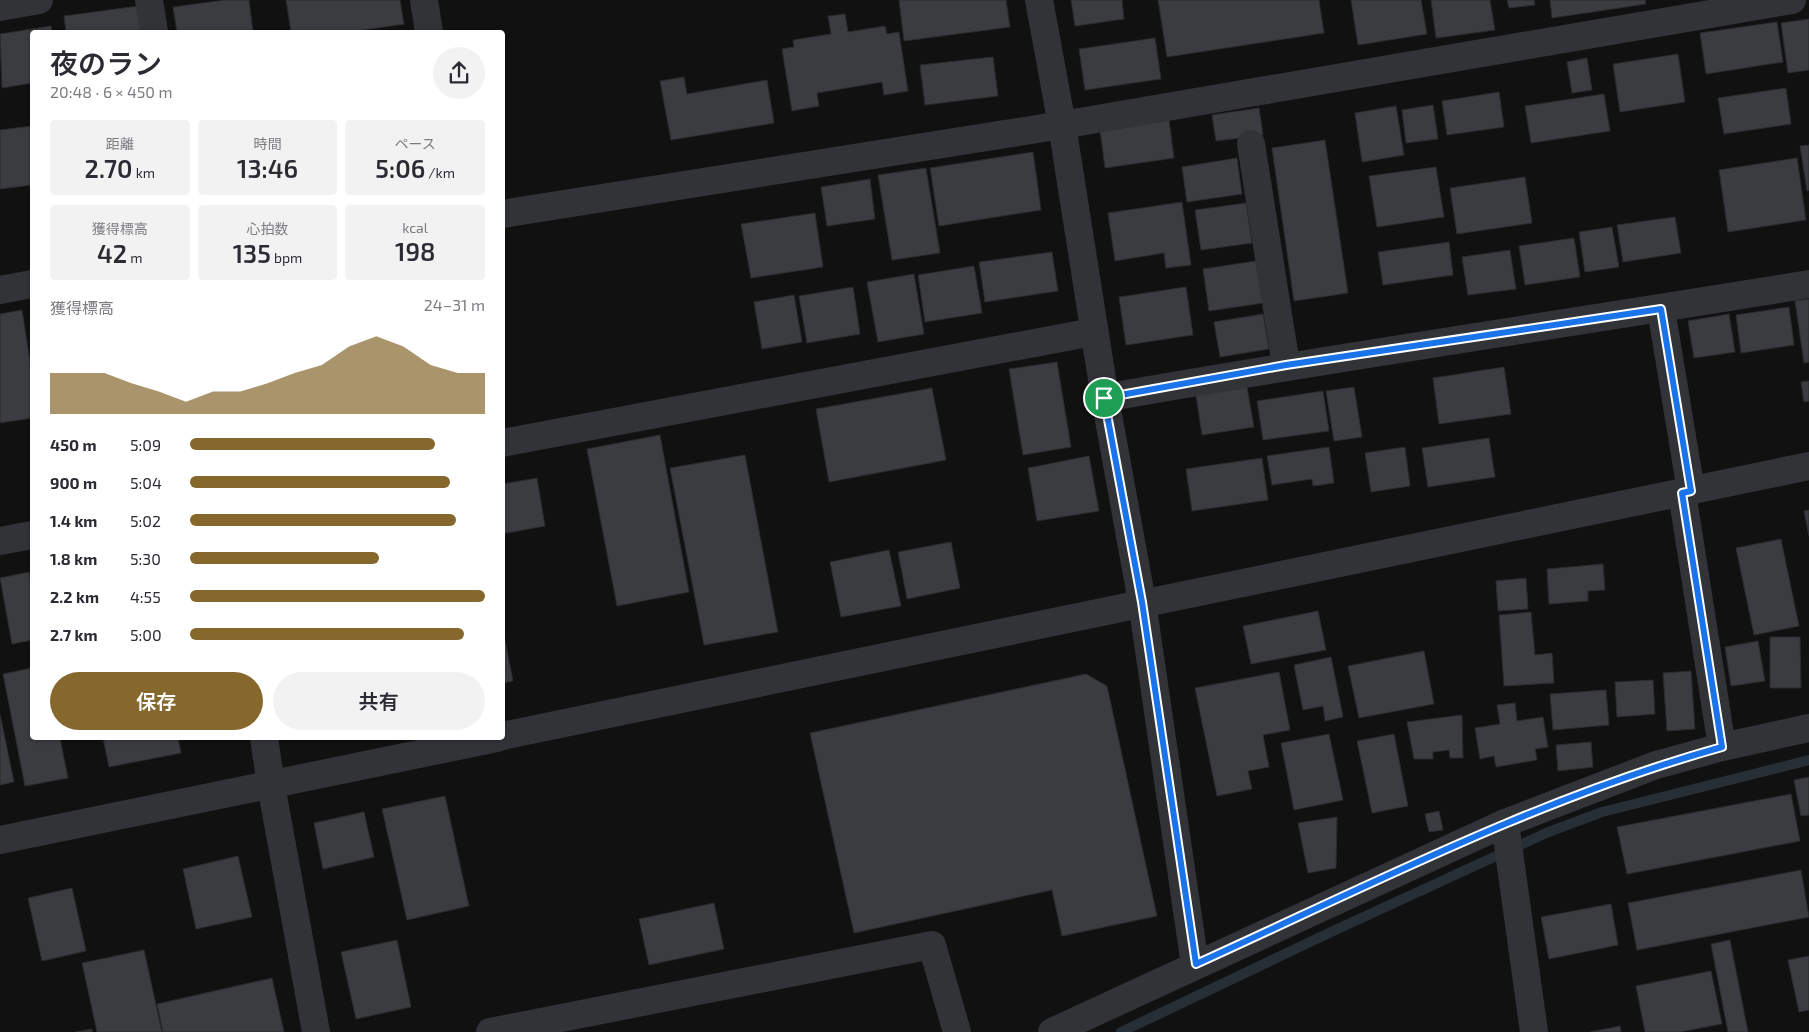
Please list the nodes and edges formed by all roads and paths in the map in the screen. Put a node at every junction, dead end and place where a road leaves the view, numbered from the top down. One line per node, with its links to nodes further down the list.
1 (39, 0): 6 (street)
2 (148, 0): 7 (street)
3 (424, 0): 8 (street)
4 (1039, 0): 9 (street)
5 (1792, 0): 9 (street)
6 (0, 6)
7 (154, 30)
8 (429, 30)
9 (1062, 125): 11 (street); 16 (street)
10 (1251, 144): 17 (street)
11 (505, 214)
12 (30, 284): 14 (street)
13 (1809, 284): 15 (street)
14 (0, 290)
15 (1661, 309): 17 (street); 21 (street)
16 (1094, 332): 18 (street); 19 (street)
17 (1286, 365): 18 (street)
18 (1104, 398): 24 (street)
19 (505, 442)
20 (1809, 466): 21 (street)
21 (1686, 492): 24 (street); 29 (street)
22 (30, 535): 23 (street)
23 (0, 541)
24 (1142, 602): 26 (street); 33 (street)
25 (1809, 728): 29 (street)
26 (505, 735)
27 (264, 740): 30 (street)
28 (487, 740): 30 (street)
29 (1722, 747): 31 (street)
30 (271, 785): 32 (street); 34 (street)
31 (1505, 823): 33 (street); 38 (street)
32 (0, 840)
33 (1196, 964): 37 (street)
34 (316, 1032)
35 (490, 1032): 36 (street)
36 (957, 1032)
37 (1052, 1032)
38 (1534, 1032)

